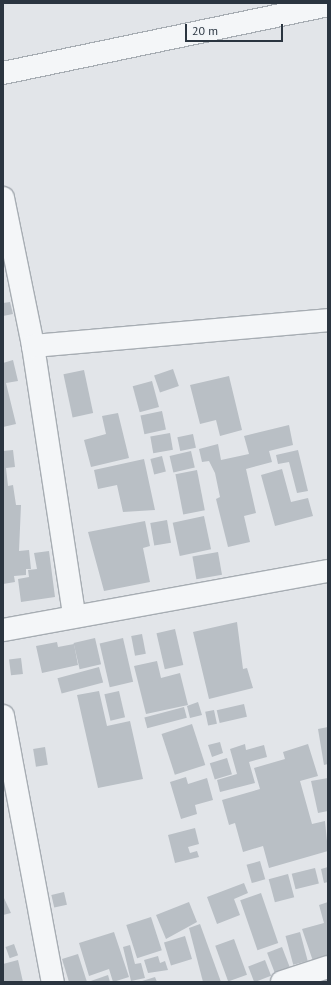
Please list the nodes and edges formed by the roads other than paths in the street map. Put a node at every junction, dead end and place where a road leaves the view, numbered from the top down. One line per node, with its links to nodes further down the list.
1 (328, 5): 2 (street)
2 (3, 73)
3 (3, 198): 5 (street)
4 (328, 320): 5 (street)
5 (33, 346): 7 (street)
6 (328, 571): 7 (street)
7 (74, 614): 8 (street)
8 (3, 630)
9 (3, 716): 11 (street)
10 (328, 967): 12 (street)
11 (53, 982)
12 (282, 982)

